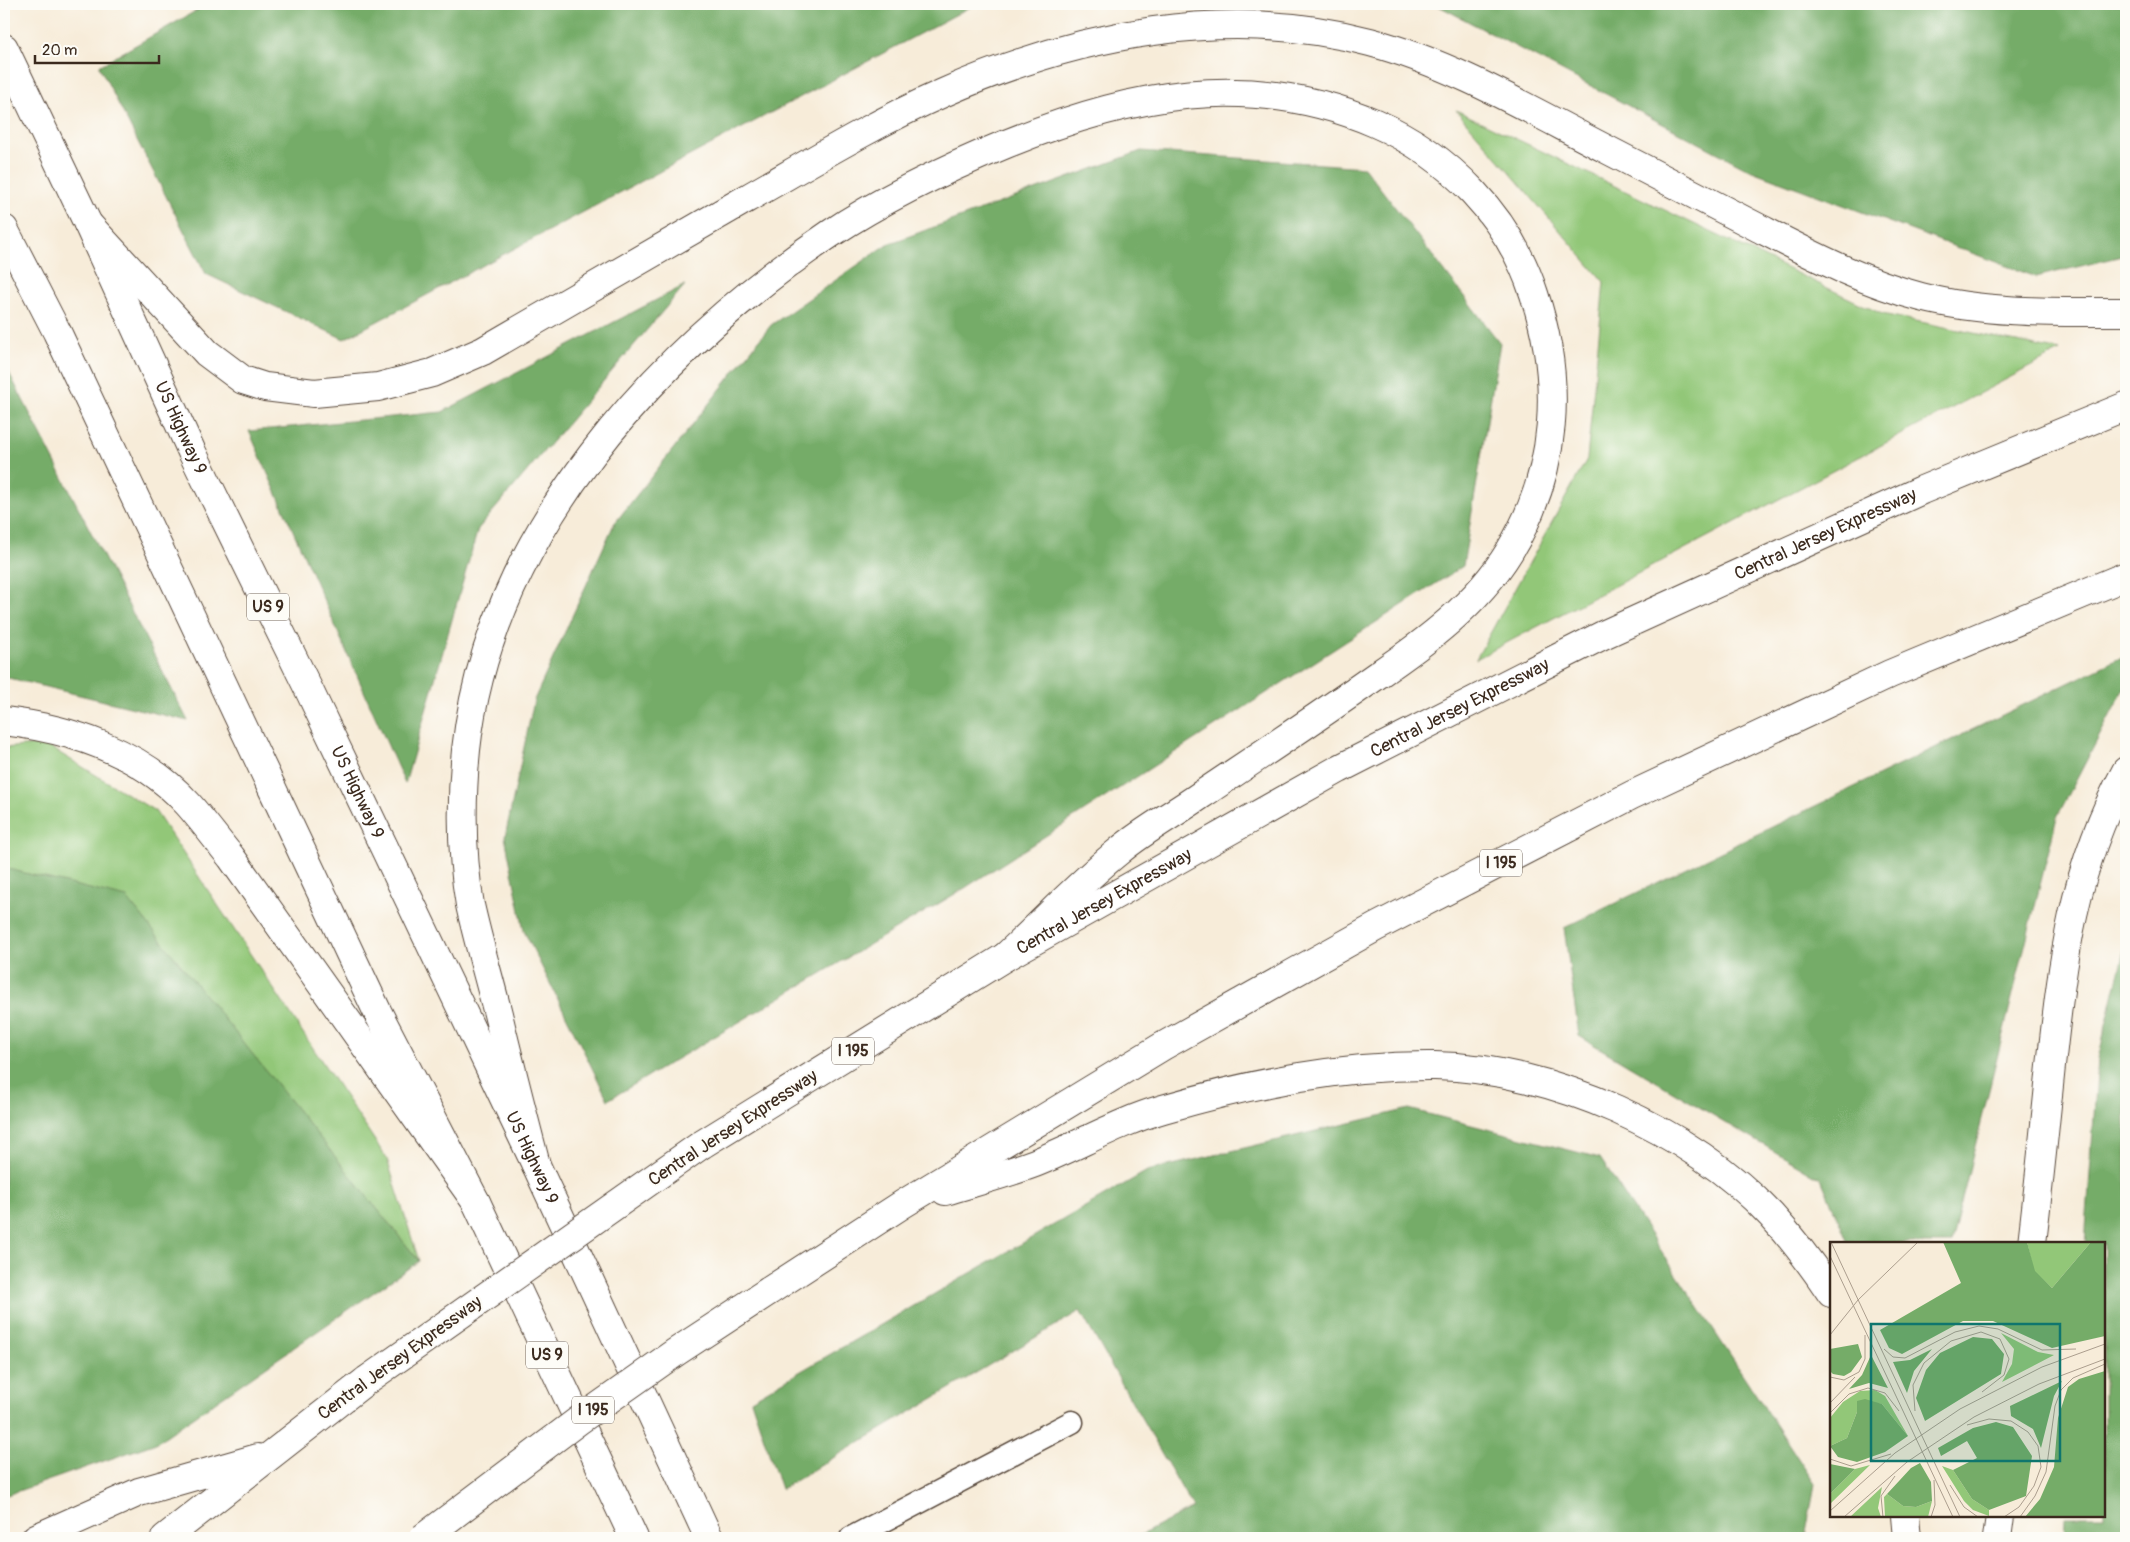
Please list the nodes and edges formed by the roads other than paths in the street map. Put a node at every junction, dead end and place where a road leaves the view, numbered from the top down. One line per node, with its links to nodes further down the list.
1 (4, 48): 2 (highway, US Highway 9 / US 9)
2 (88, 224): 4 (highway); 10 (highway, US Highway 9 / US 9)
3 (4, 229): 11 (highway, US 9)
4 (2126, 312)
5 (2126, 406): 9 (highway, Central Jersey Expressway / I 195)
6 (2126, 576): 12 (highway, I 195)
7 (4, 721): 11 (highway)
8 (2126, 771): 13 (highway)
9 (1005, 957): 10 (highway); 16 (highway, Central Jersey Expressway / I 195, bridge)
10 (536, 1165): 23 (highway, US Highway 9 / US 9)
11 (476, 1202): 22 (highway, US 9)
12 (903, 1204): 14 (highway); 21 (highway, I 195, bridge)
13 (2032, 1242)
14 (1830, 1292)
15 (1072, 1422): 24 (lane)
16 (271, 1454): 19 (highway); 20 (highway, Central Jersey Expressway / I 195)
17 (1905, 1517): 25 (highway)
18 (2000, 1517): 26 (highway)
19 (36, 1538)
20 (165, 1538)
21 (423, 1538)
22 (634, 1538)
23 (709, 1538)
24 (851, 1538)
25 (1907, 1538)
26 (1997, 1538)

